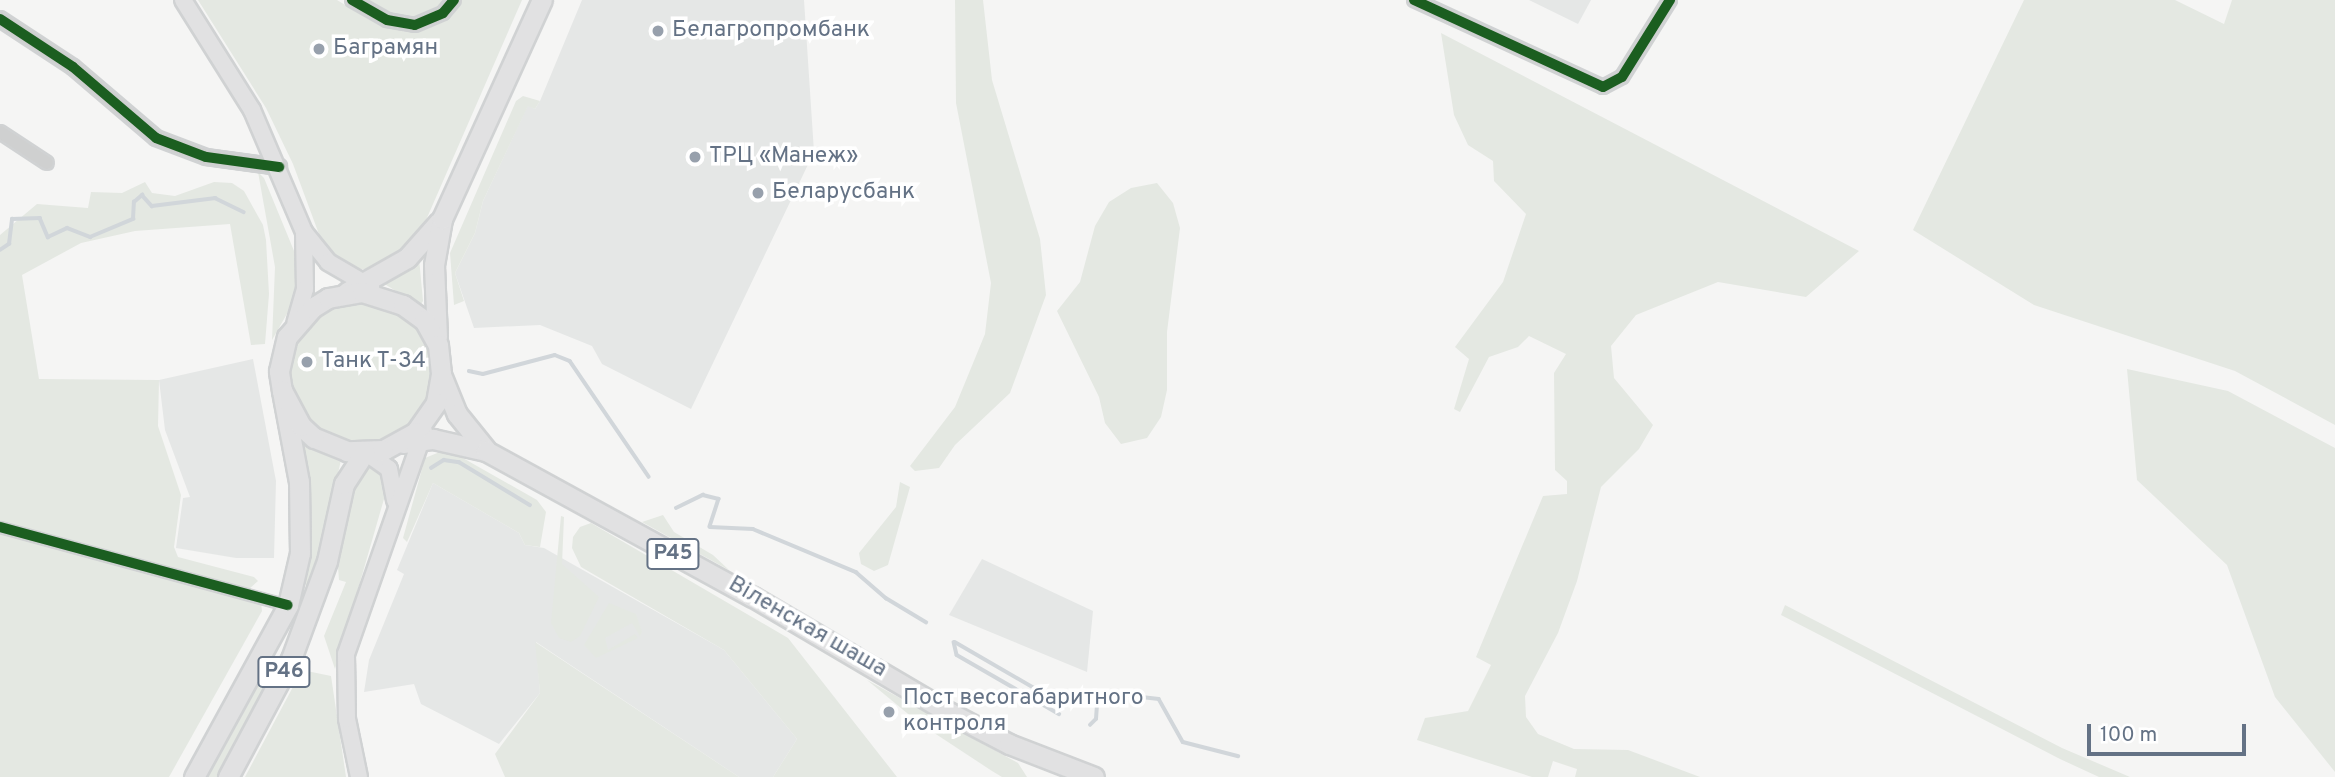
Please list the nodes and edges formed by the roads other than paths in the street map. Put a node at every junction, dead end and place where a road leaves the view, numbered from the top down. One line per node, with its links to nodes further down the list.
1 (352, 0): 5 (street)
2 (542, 0): 11 (main road, Р46)
3 (1414, 0): 4 (street)
4 (1670, 0)
5 (454, 1)
6 (189, 5): 10 (main road)
7 (0, 19): 10 (street)
8 (0, 132): 9 (street)
9 (47, 163)
10 (279, 167): 12 (main road)
11 (442, 219): 13 (main road, Р46); 17 (main road, Р46)
12 (304, 232): 13 (main road); 16 (main road)
13 (364, 282): 14 (main road, Р46); 15 (main road)
14 (343, 293): 15 (main road, Р46); 16 (main road, Р46)
15 (384, 296): 17 (main road, Р46)
16 (295, 323): 19 (main road, Р46)
17 (438, 345): 18 (main road, Р46)
18 (441, 374): 20 (main road, Р46); 23 (main road, Р45)
19 (282, 391): 24 (main road, Р46); 27 (main road, Р46)
20 (427, 418): 21 (main road); 22 (main road, Р46)
21 (421, 440): 22 (main road, Р45); 23 (main road, Р45); 25 (main road)
22 (399, 444): 24 (main road, Р46)
23 (486, 451): 31 (main road, Віленская шаша / Р45)
24 (365, 452): 25 (main road); 29 (main road, Р46)
25 (395, 506): 30 (main road)
26 (0, 527): 27 (street)
27 (288, 605): 28 (main road, Р46)
28 (194, 777)
29 (228, 777)
30 (359, 777)
31 (1094, 777)

